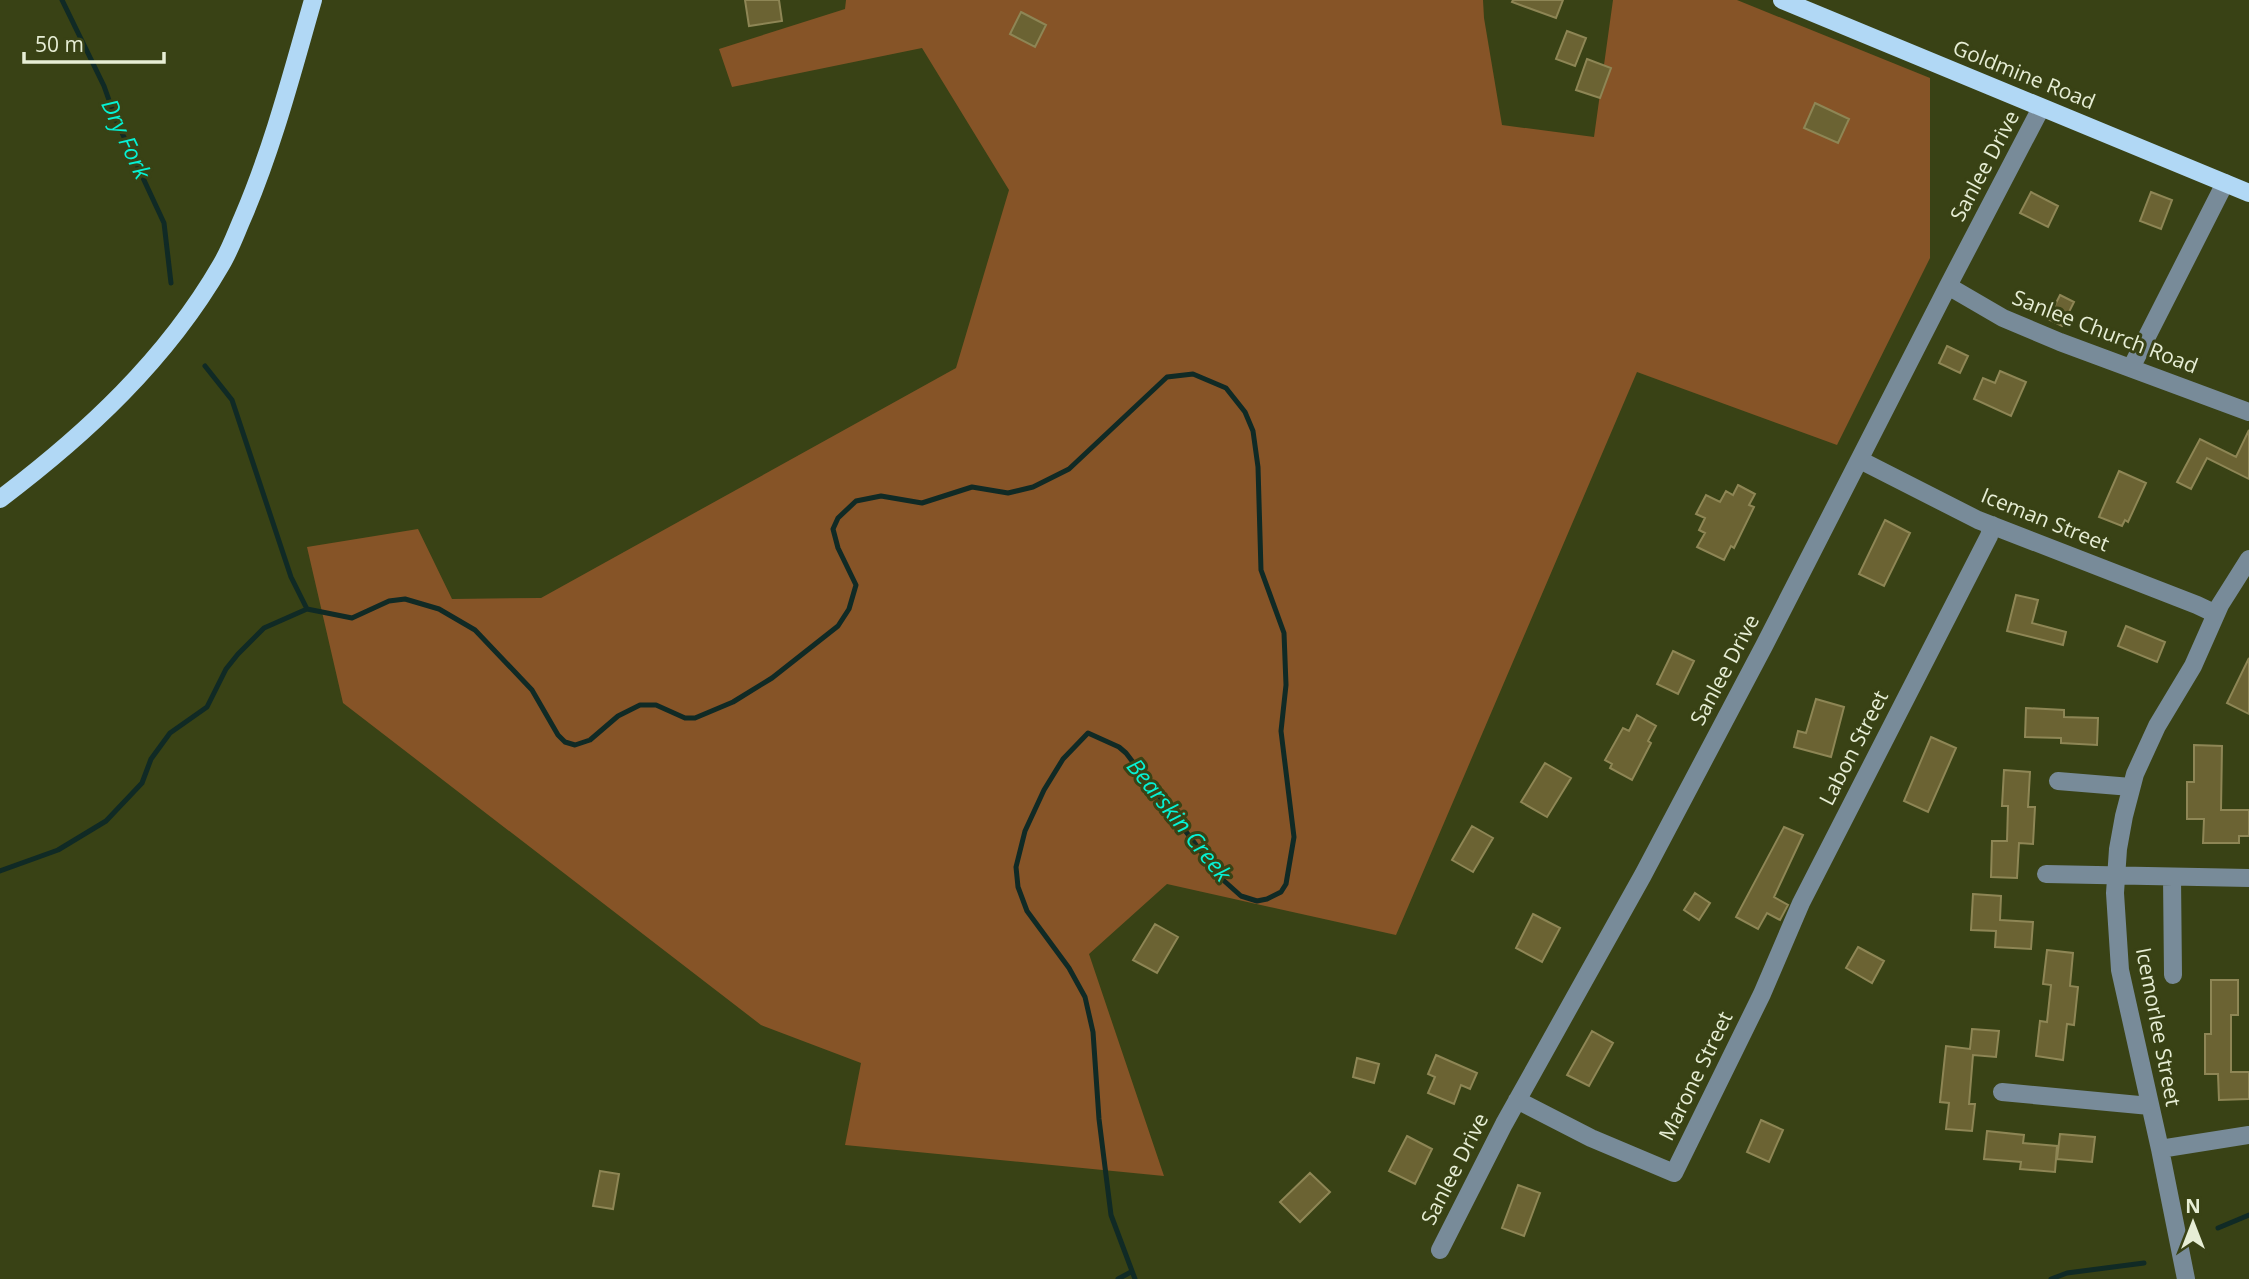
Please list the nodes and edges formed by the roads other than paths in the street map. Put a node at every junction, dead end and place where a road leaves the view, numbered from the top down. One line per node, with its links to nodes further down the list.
1 (313, 0): 10 (main road)
2 (1782, 0): 3 (main road, Goldmine Road)
3 (2041, 107): 4 (main road, Goldmine Road); 6 (street, Sanlee Drive)
4 (2225, 183): 5 (main road, Goldmine Road); 7 (street)
5 (2249, 193)
6 (1948, 286): 7 (street, Sanlee Church Road); 9 (street, Sanlee Drive)
7 (2131, 368): 8 (street, Sanlee Church Road)
8 (2249, 412)
9 (1860, 460): 11 (street, Iceman Street); 23 (street, Sanlee Drive)
10 (0, 499)
11 (1993, 525): 13 (street, Iceman Street); 21 (street, Labon Street)
12 (2249, 559): 13 (street, Icemorlee Street)
13 (2216, 614): 15 (street, Icemorlee Street)
14 (2058, 781): 15 (street)
15 (2131, 787): 17 (street, Icemorlee Street)
16 (2046, 874): 17 (street)
17 (2116, 876): 18 (street); 24 (street, Icemorlee Street)
18 (2172, 877): 19 (street); 20 (street)
19 (2249, 878)
20 (2173, 975)
21 (1762, 994): 23 (street, Marone Street)
22 (2002, 1092): 24 (street)
23 (1517, 1100): 27 (street, Sanlee Drive)
24 (2150, 1106): 26 (street, Icemorlee Street)
25 (2249, 1135): 26 (street)
26 (2160, 1150): 28 (street, Icemorlee Street)
27 (1440, 1250)
28 (2186, 1279)

